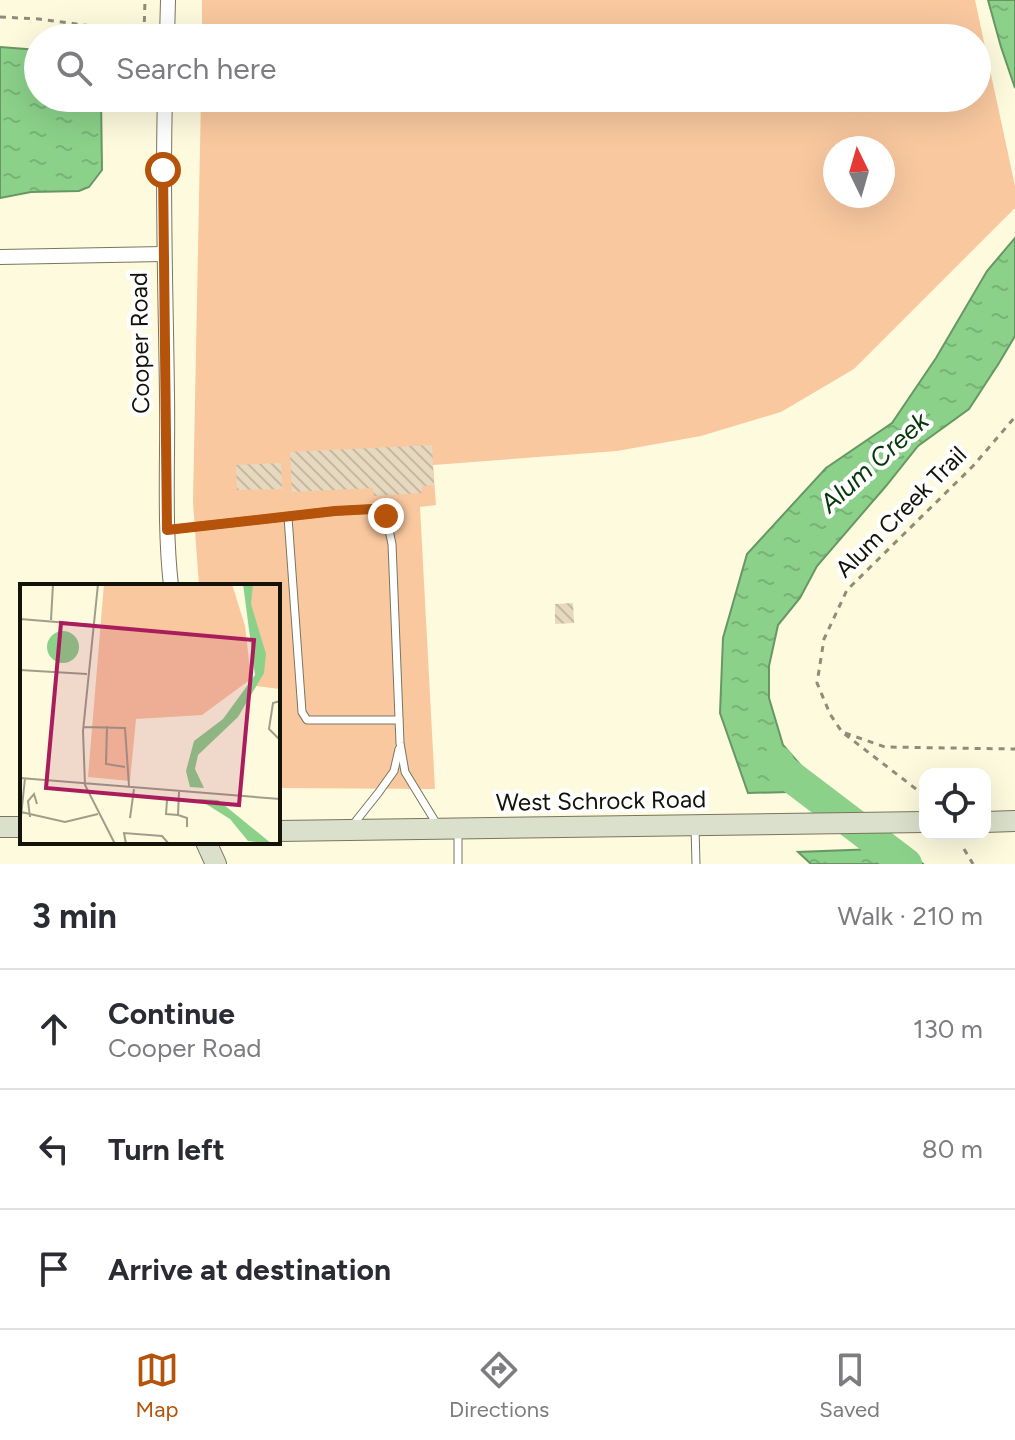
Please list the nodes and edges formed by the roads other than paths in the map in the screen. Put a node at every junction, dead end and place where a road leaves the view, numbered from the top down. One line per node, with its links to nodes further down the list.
1 (168, 0): 2 (street)
2 (167, 24)
3 (165, 112): 4 (street, Cooper Road)
4 (164, 254): 5 (street); 7 (street, Cooper Road)
5 (0, 257)
6 (288, 517): 7 (lane); 9 (lane); 9 (lane)
7 (167, 530): 8 (street, Cooper Road)
8 (171, 584)
9 (399, 720): 10 (lane)
10 (400, 743): 15 (lane); 16 (lane)
11 (1015, 821): 13 (main road)
12 (919, 822): 14 (main road, West Schrock Road)
13 (991, 822)
14 (695, 825): 15 (main road, West Schrock Road); 21 (lane)
15 (449, 829): 16 (main road, West Schrock Road); 20 (lane)
16 (348, 830): 17 (main road, West Schrock Road)
17 (280, 831)
18 (207, 844): 19 (main road)
19 (216, 864)
20 (458, 864)
21 (696, 864)

